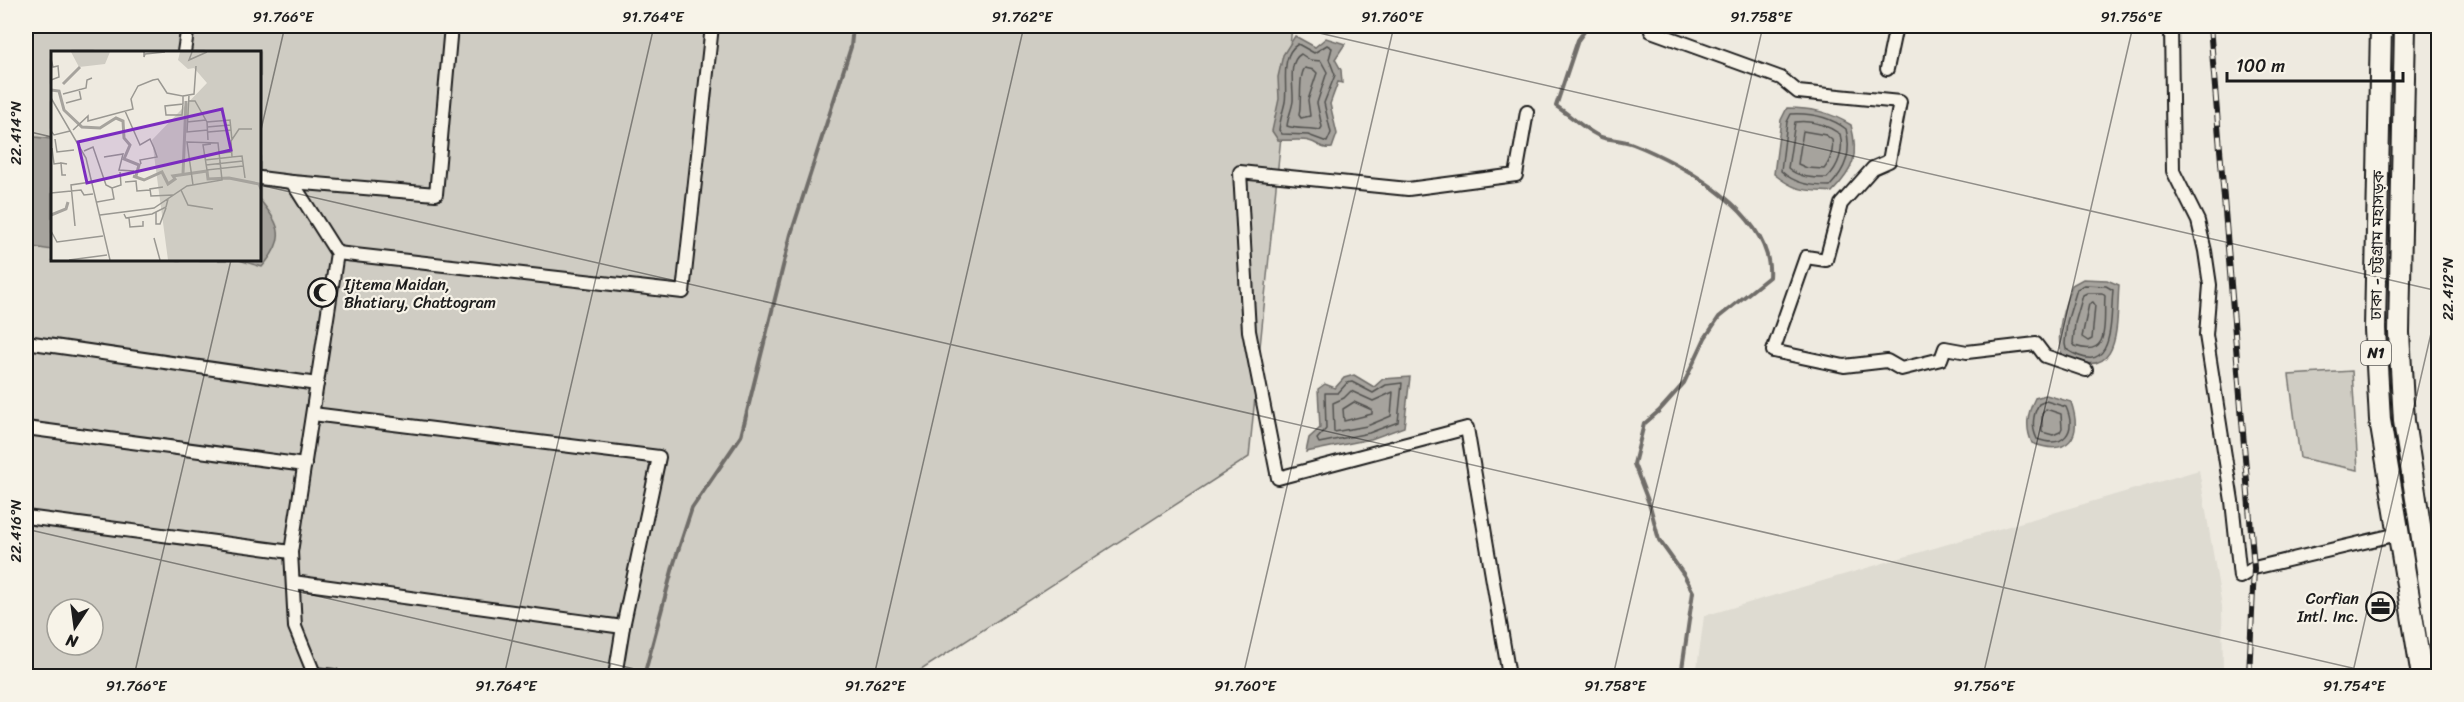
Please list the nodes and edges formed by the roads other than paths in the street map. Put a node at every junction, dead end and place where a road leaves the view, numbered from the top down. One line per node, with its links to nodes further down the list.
1 (188, 26): 9 (street)
2 (451, 26): 13 (street)
3 (712, 26): 14 (street)
4 (1896, 26): 10 (street)
5 (2171, 26): 23 (street)
6 (2381, 26): 15 (highway, ঢাকা - চট্টগ্রাম মহাসড়ক / N1)
7 (2405, 30): 15 (highway); 27 (highway, ঢাকা - চট্টগ্রাম মহাসড়ক / N1)
8 (1651, 31): 17 (street)
9 (184, 51)
10 (1887, 69)
11 (1527, 112): 31 (street)
12 (261, 178): 13 (street)
13 (292, 182): 14 (street)
14 (337, 253): 18 (street)
15 (2375, 329): 23 (highway, ঢাকা - চট্টগ্রাম মহাসড়ক / N1)
16 (26, 342): 18 (street)
17 (2086, 370)
18 (317, 384): 19 (street)
19 (313, 414): 21 (street); 26 (street)
20 (26, 428): 21 (street)
21 (305, 465): 24 (street)
22 (26, 517): 24 (street)
23 (2398, 534): 32 (highway, ঢাকা - চট্টগ্রাম মহাসড়ক / N1)
24 (291, 552): 25 (street)
25 (293, 582): 26 (street); 28 (street)
26 (623, 627): 30 (street)
27 (2439, 642)
28 (314, 675): 29 (street)
29 (334, 676)
30 (615, 676)
31 (1509, 676)
32 (2422, 676)

